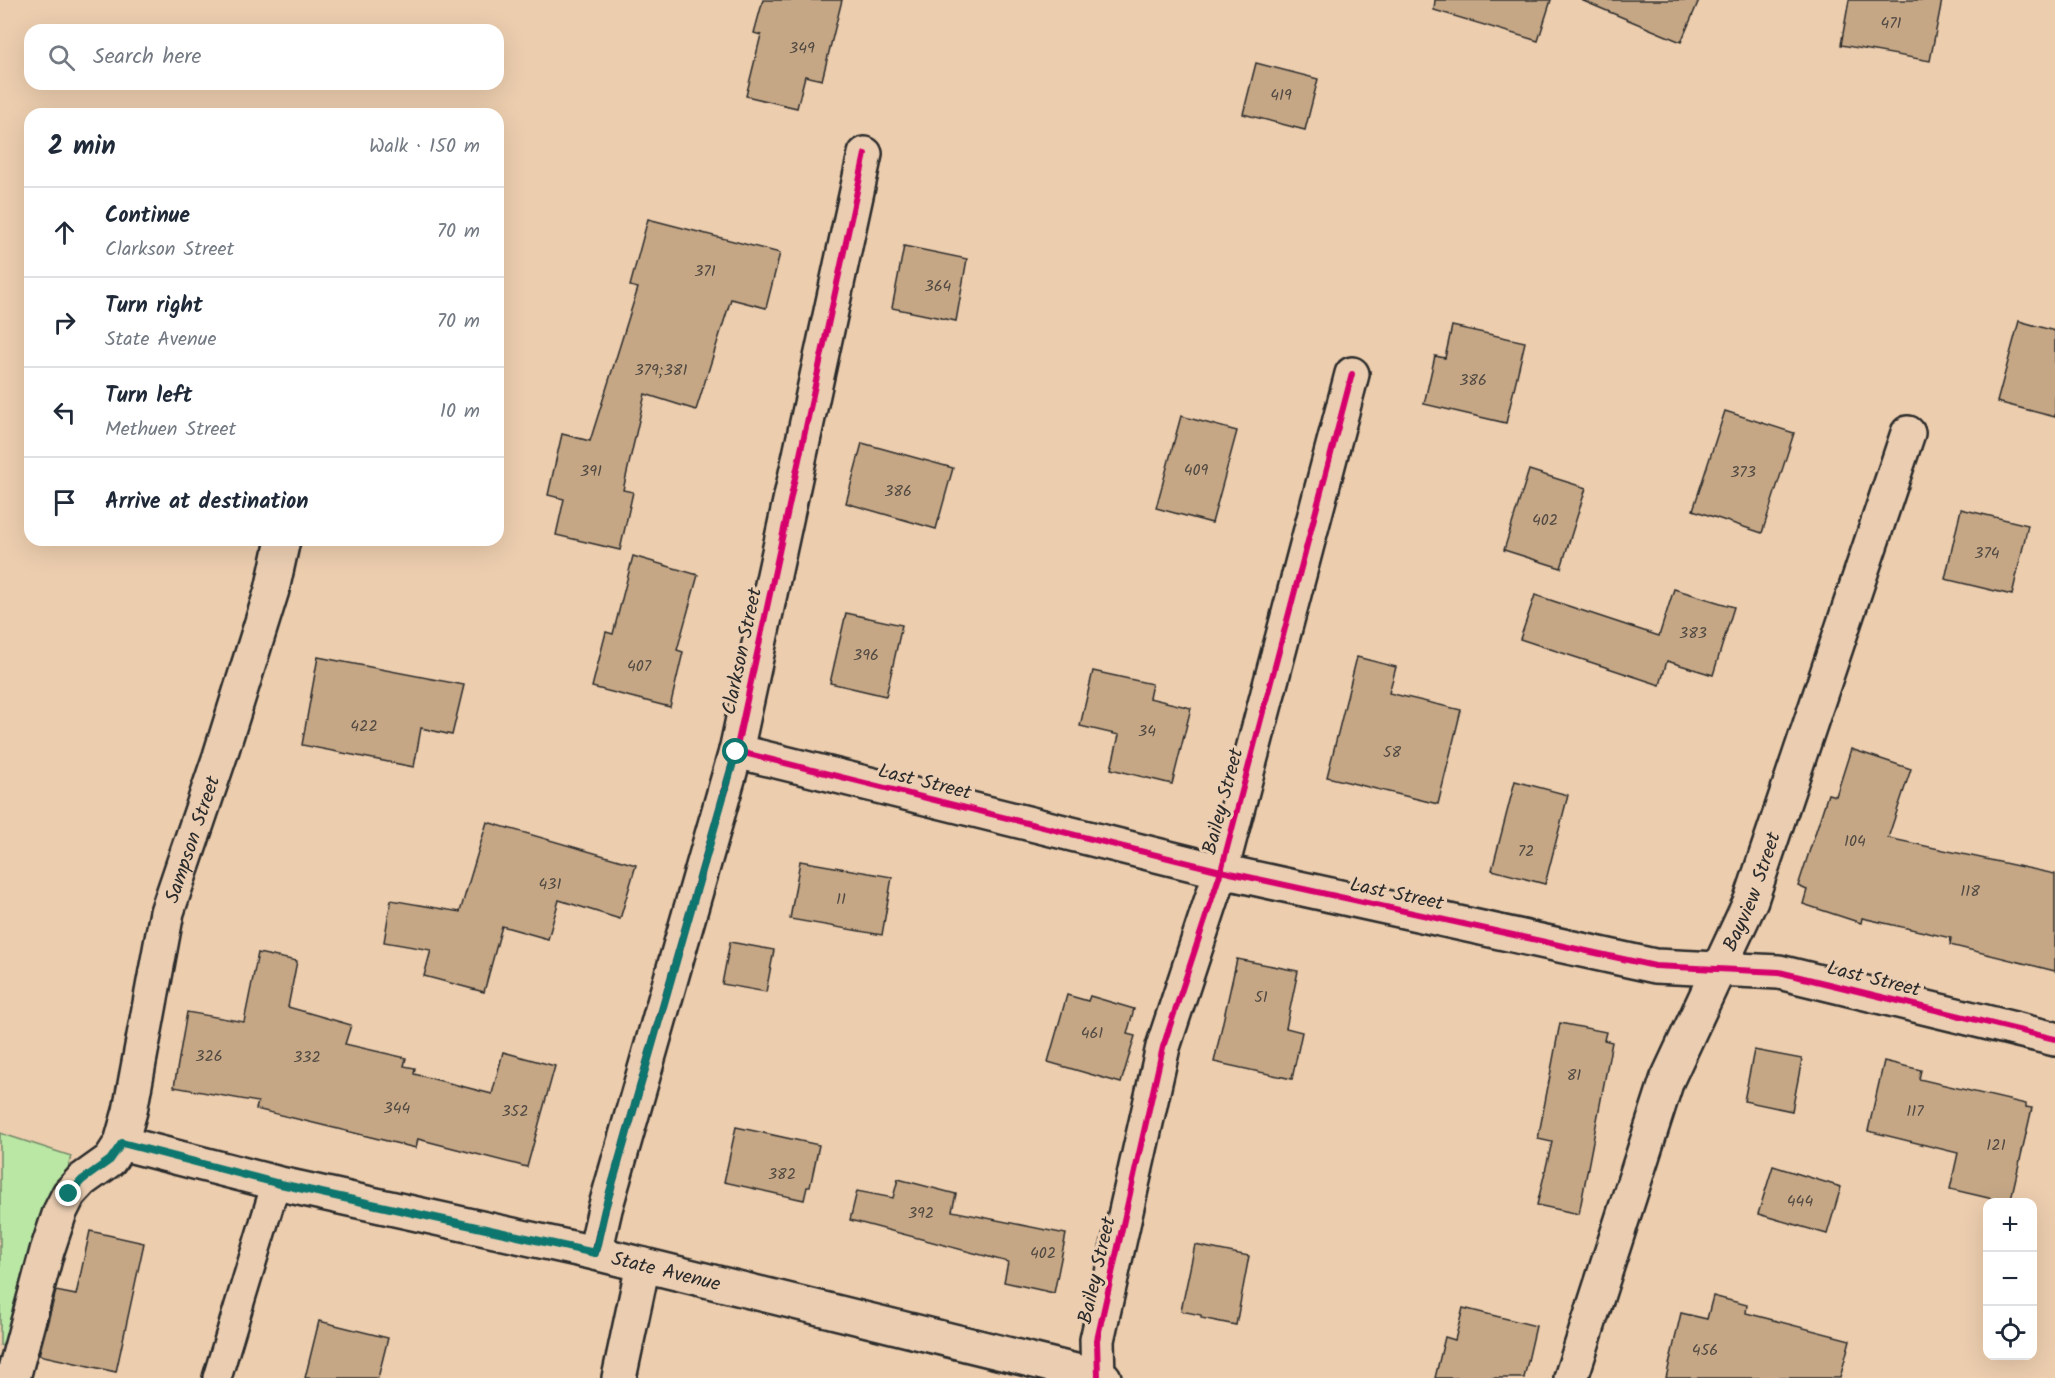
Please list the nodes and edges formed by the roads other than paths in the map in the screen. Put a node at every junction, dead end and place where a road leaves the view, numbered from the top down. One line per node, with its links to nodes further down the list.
1 (865, 154): 5 (street, Clarkson Street)
2 (1352, 374): 6 (street, Bailey Street)
3 (1908, 433): 7 (street, Bayview Street)
4 (282, 546): 9 (street, Sampson Street)
5 (736, 752): 6 (street, Last Street); 11 (street, Clarkson Street)
6 (1221, 871): 7 (street, Last Street); 16 (street, Bailey Street)
7 (1720, 969): 8 (street, Last Street); 17 (street, Bayview Street)
8 (2055, 1039)
9 (122, 1143): 10 (street, State Avenue); 13 (street)
10 (276, 1183): 11 (street, State Avenue); 14 (lane)
11 (595, 1253): 12 (street, State Avenue)
12 (643, 1265): 15 (street); 16 (street, State Avenue)
13 (13, 1378)
14 (217, 1378)
15 (619, 1378)
16 (1100, 1378)
17 (1571, 1378)

